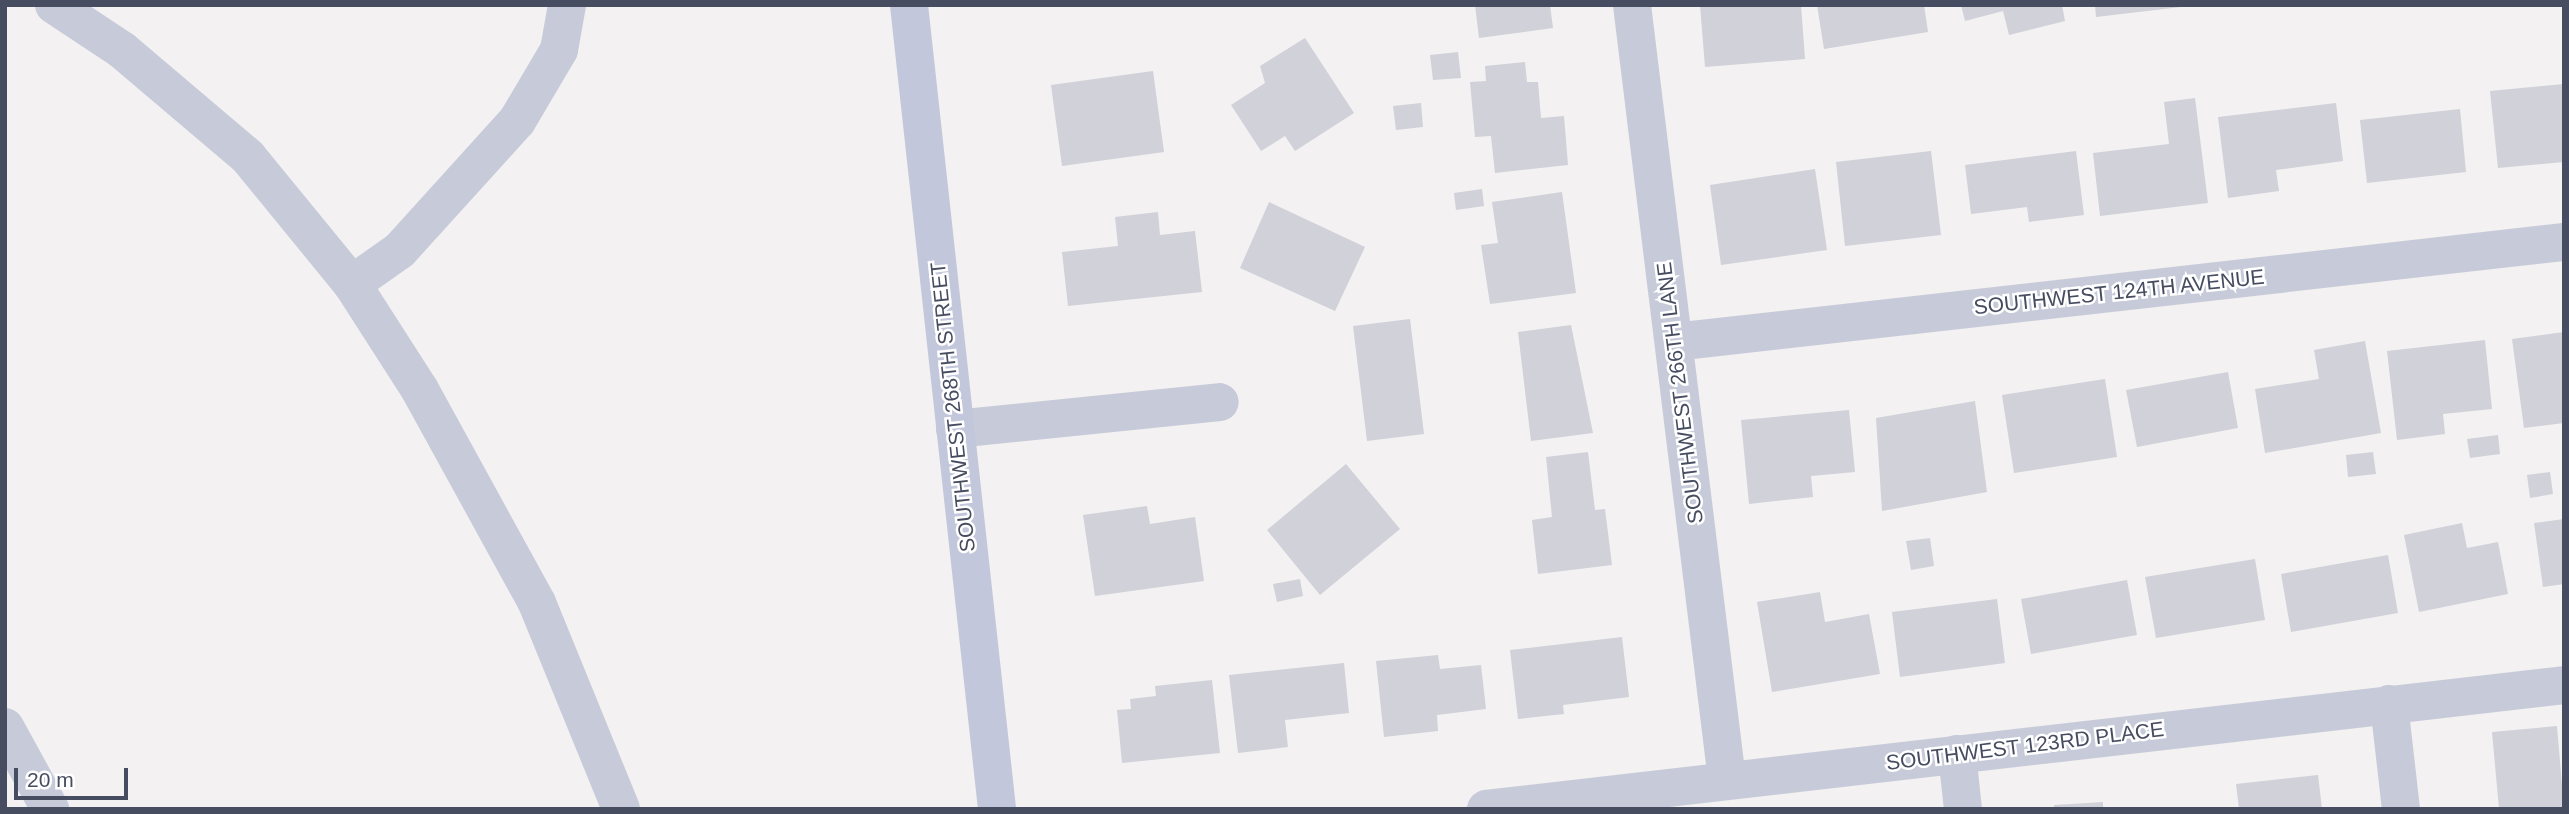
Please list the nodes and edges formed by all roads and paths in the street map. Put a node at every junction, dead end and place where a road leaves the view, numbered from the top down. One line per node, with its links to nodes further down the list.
1 (54, 5): 6 (street)
2 (567, 5): 6 (street)
3 (909, 5): 9 (main road, SOUTHWEST 268TH STREET)
4 (1632, 5): 7 (street, SOUTHWEST 266TH LANE)
5 (2564, 242): 7 (street, SOUTHWEST 124TH AVENUE)
6 (352, 284): 17 (street)
7 (1674, 342): 14 (street, SOUTHWEST 266TH LANE)
8 (1220, 402): 9 (street)
9 (955, 429): 18 (main road, SOUTHWEST 268TH STREET)
10 (2564, 685): 11 (street, SOUTHWEST 123RD PLACE)
11 (2389, 704): 13 (street, SOUTHWEST 123RD PLACE); 20 (street)
12 (5, 727): 16 (street)
13 (1957, 754): 14 (street, SOUTHWEST 123RD PLACE); 19 (street)
14 (1727, 780): 15 (street, SOUTHWEST 123RD PLACE)
15 (1494, 808)
16 (50, 809)
17 (621, 809)
18 (997, 809)
19 (1963, 809)
20 (2401, 809)

